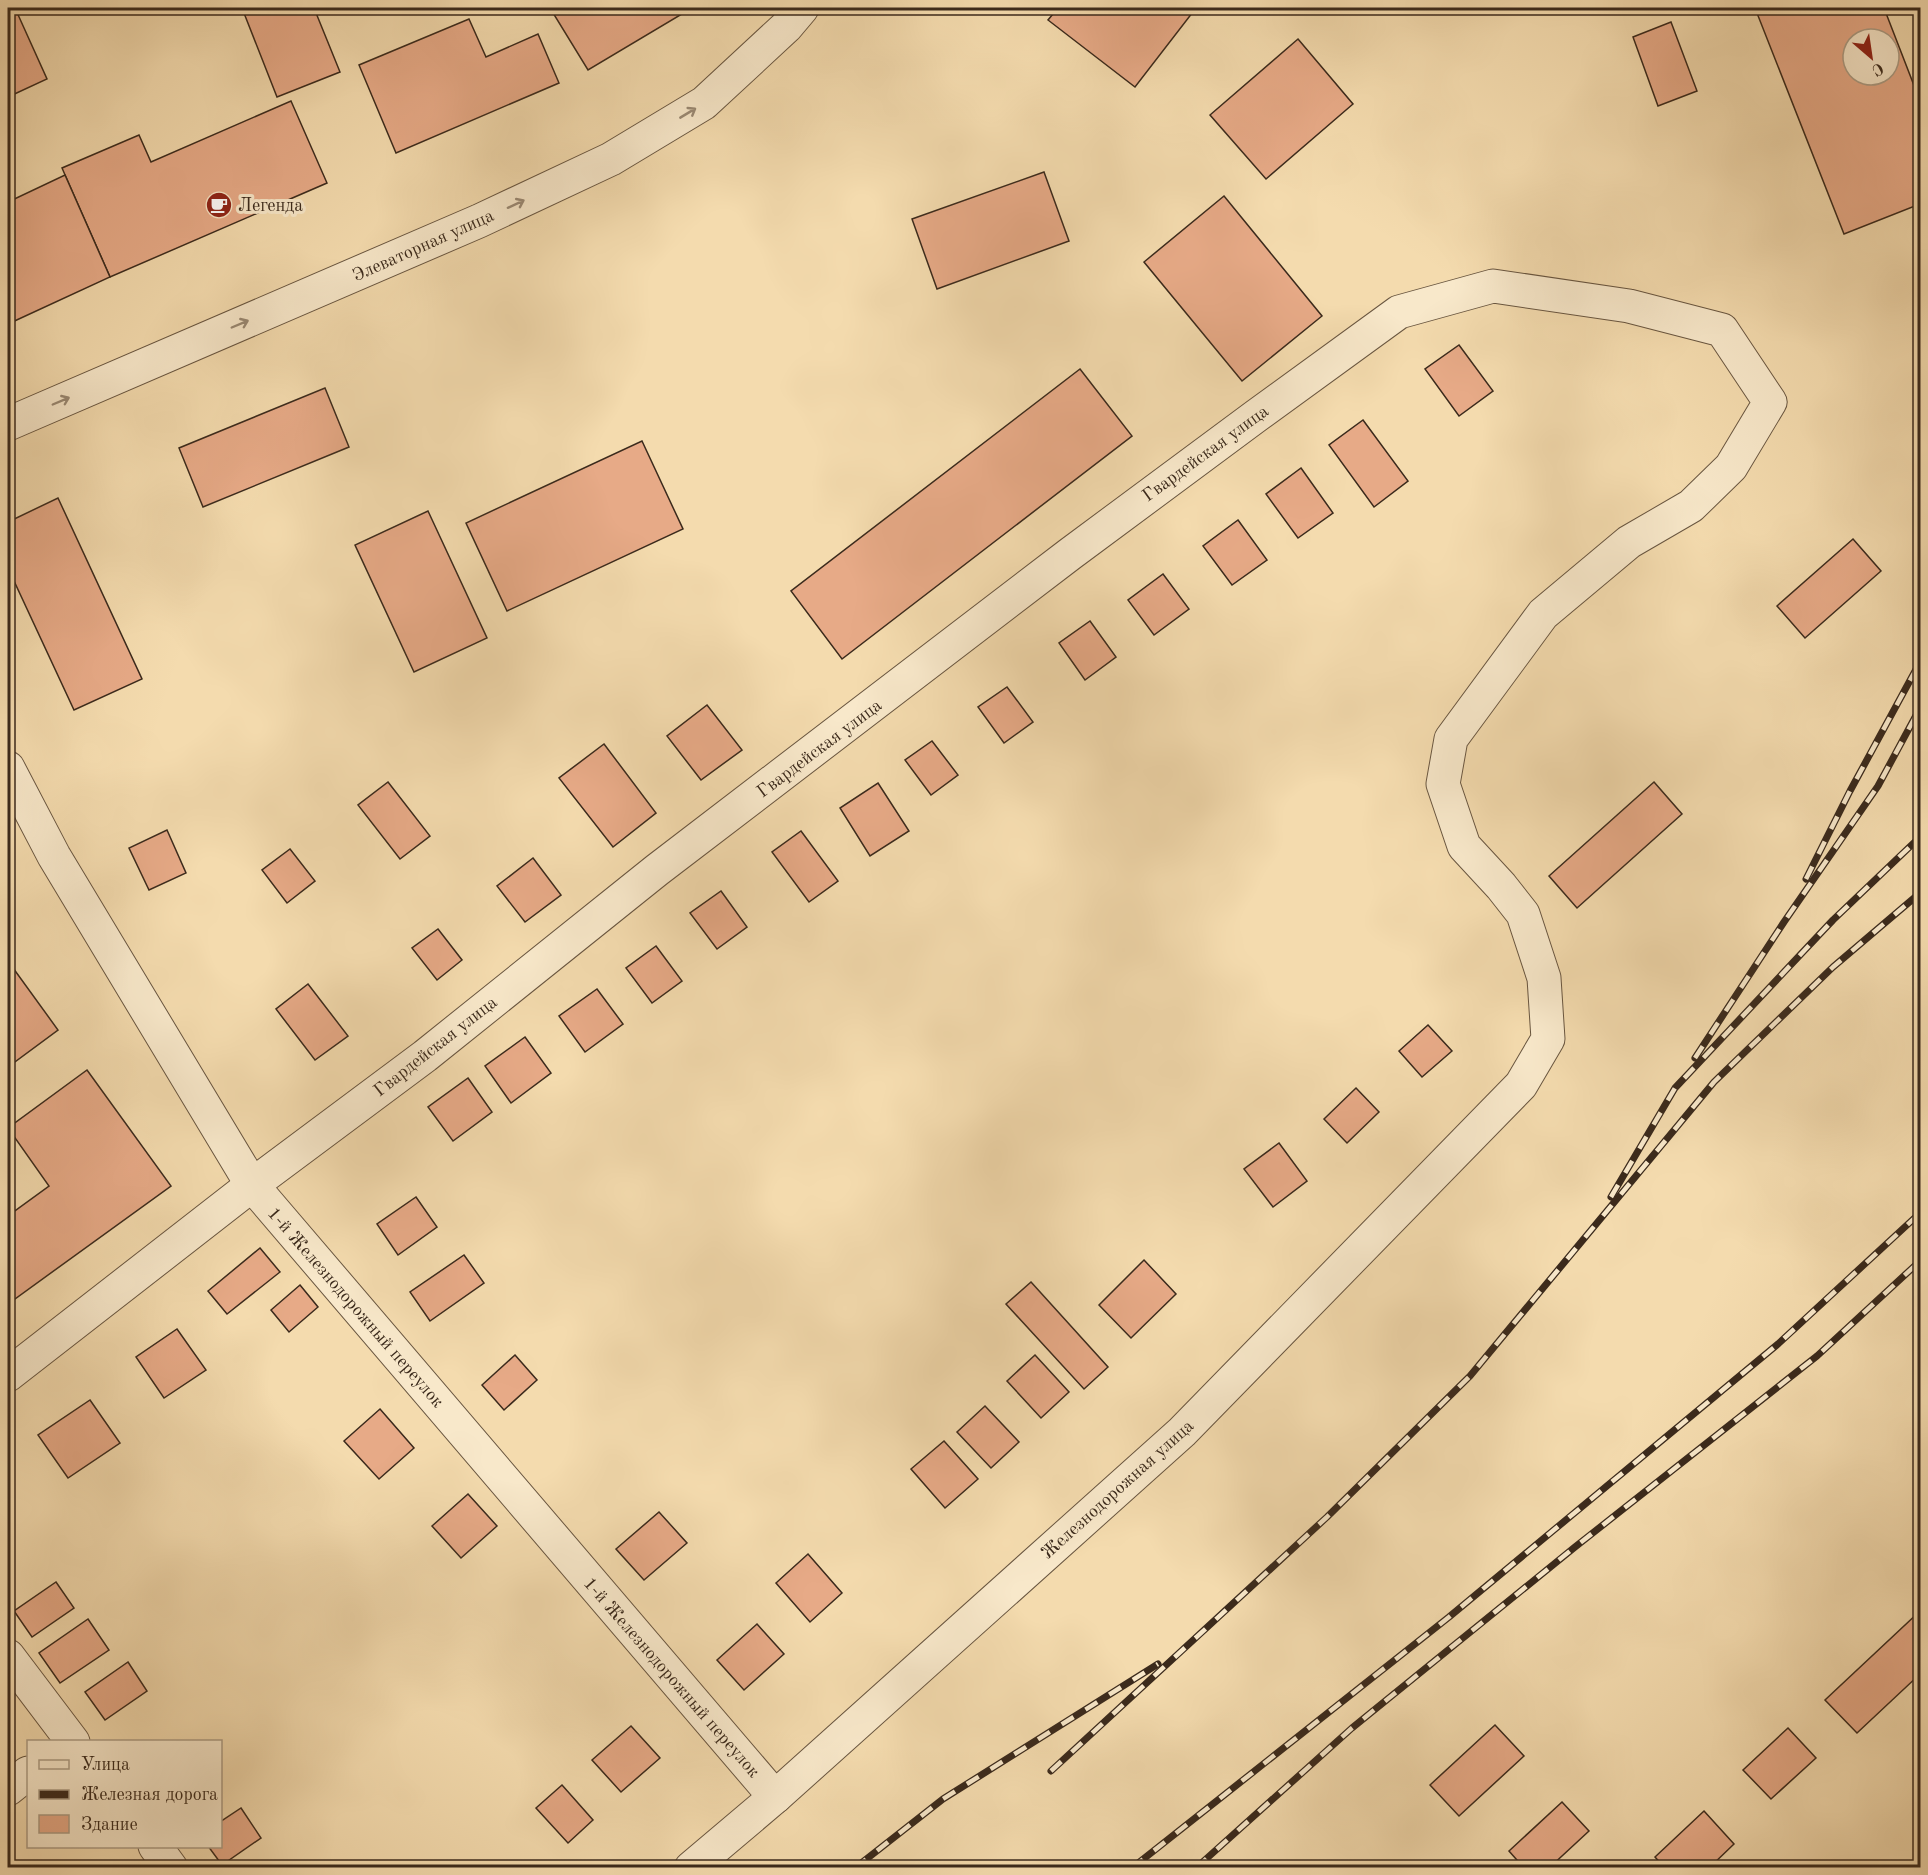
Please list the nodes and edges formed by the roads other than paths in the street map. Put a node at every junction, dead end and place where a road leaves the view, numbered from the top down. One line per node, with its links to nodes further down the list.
1 (802, 8): 2 (street, Элеваторная улица, one-way to 1)
2 (8, 424)
3 (8, 768): 5 (street, 1-й Железнодорожный переулок)
4 (1521, 1085): 5 (street, Гвардейская улица); 11 (street, Железнодорожная улица)
5 (252, 1185): 6 (street, Гвардейская улица); 11 (street, 1-й Железнодорожный переулок)
6 (8, 1375)
7 (8, 1656): 8 (street)
8 (72, 1740)
9 (27, 1774): 10 (street)
10 (8, 1789)
11 (775, 1797): 14 (street, Железнодорожная улица)
12 (156, 1848): 13 (street)
13 (171, 1868)
14 (690, 1868)

